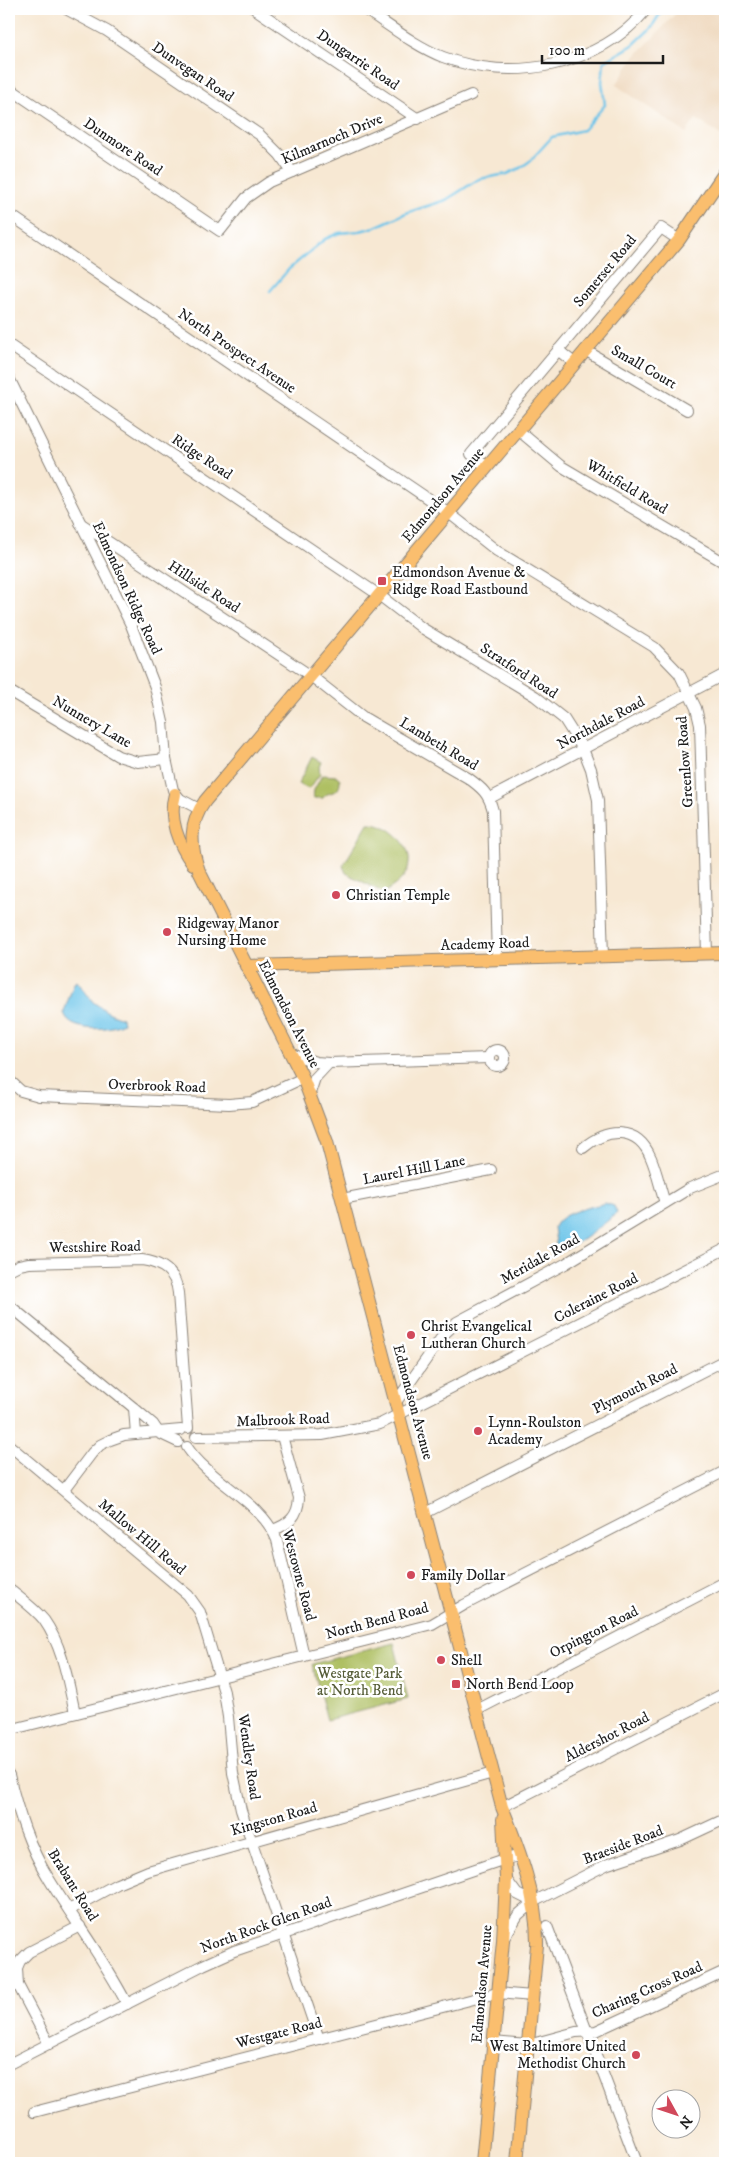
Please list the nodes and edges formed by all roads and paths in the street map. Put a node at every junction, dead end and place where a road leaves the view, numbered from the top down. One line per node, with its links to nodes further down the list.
1 (66, 9): 8 (street, Dunvegan Road)
2 (255, 9): 7 (street, Dungarrie Road)
3 (364, 9): 4 (street)
4 (647, 9)
5 (9, 88): 11 (street, Dunmore Road)
6 (471, 96): 7 (street, Kilmarnoch Drive)
7 (418, 119): 8 (street, Kilmarnoch Drive)
8 (292, 172): 11 (street, Kilmarnoch Drive)
9 (725, 172): 12 (main road, Edmondson Avenue)
10 (9, 214): 21 (street, North Prospect Avenue)
11 (220, 231)
12 (678, 240): 14 (street, Somerset Road); 15 (main road, Edmondson Avenue)
13 (9, 345): 24 (street, Ridge Road)
14 (558, 350): 16 (street); 20 (street, Somerset Road)
15 (586, 350): 16 (main road, Edmondson Avenue); 18 (street, Small Court)
16 (574, 363): 19 (main road, Edmondson Avenue)
17 (9, 378): 22 (street, Edmondson Ridge Road)
18 (688, 410)
19 (518, 430): 20 (main road, Edmondson Avenue); 23 (street, Whitfield Road)
20 (487, 467): 21 (main road, Edmondson Avenue)
21 (449, 513): 24 (main road, Edmondson Avenue); 28 (street, Greenlow Road)
22 (80, 523): 26 (street, Hillside Road); 30 (street, Edmondson Ridge Road)
23 (725, 563)
24 (379, 594): 26 (main road, Edmondson Avenue); 29 (street, Stratford Road)
25 (725, 674): 28 (street, Northdale Road)
26 (311, 676): 32 (street, Lambeth Road); 33 (main road, Edmondson Avenue)
27 (9, 691): 30 (street, Nunnery Lane)
28 (690, 693): 29 (street, Northdale Road); 36 (street, Greenlow Road)
29 (583, 749): 32 (street, Northdale Road); 37 (street, Stratford Road)
30 (166, 759): 31 (street, Edmondson Ridge Road)
31 (175, 794): 33 (street); 34 (main road)
32 (490, 798): 38 (street)
33 (199, 809): 34 (main road, Edmondson Avenue)
34 (199, 871): 39 (main road, Edmondson Avenue)
35 (725, 953): 36 (main road, Academy Road)
36 (707, 954): 37 (main road, Academy Road)
37 (603, 957): 38 (main road, Academy Road)
38 (497, 960): 39 (main road, Academy Road)
39 (246, 966): 40 (main road, Edmondson Avenue)
40 (291, 1054): 42 (street); 43 (main road, Edmondson Avenue)
41 (489, 1058): 42 (street)
42 (329, 1063): 45 (street)
43 (303, 1078): 44 (street, Overbrook Road); 45 (main road, Edmondson Avenue)
44 (9, 1080)
45 (310, 1093): 49 (main road, Edmondson Avenue)
46 (583, 1148): 50 (street)
47 (491, 1170): 49 (street, Laurel Hill Lane)
48 (725, 1174): 50 (street, Meridale Road)
49 (342, 1199): 55 (main road, Edmondson Avenue)
50 (665, 1203): 55 (street, Meridale Road)
51 (725, 1249): 57 (street, Coleraine Road)
52 (9, 1270): 58 (street, Westshire Road)
53 (9, 1304): 56 (street)
54 (725, 1360): 67 (street, Plymouth Road)
55 (396, 1402): 57 (main road, Edmondson Avenue)
56 (134, 1408): 59 (street); 60 (street)
57 (400, 1415): 61 (street, Malbrook Road); 67 (main road, Edmondson Avenue)
58 (185, 1429): 59 (street); 62 (street); 63 (street)
59 (159, 1433): 60 (street); 63 (street)
60 (136, 1434): 66 (street)
61 (282, 1436): 62 (street, Malbrook Road); 68 (street)
62 (196, 1437): 63 (street)
63 (183, 1444): 68 (street, Westowne Road)
64 (9, 1445): 66 (street, Mallow Hill Road)
65 (725, 1471): 71 (street, North Bend Road)
66 (64, 1490): 73 (street, Mallow Hill Road)
67 (425, 1513): 71 (main road, Edmondson Avenue)
68 (273, 1530): 72 (street, Westowne Road)
69 (725, 1582): 75 (street, Orpington Road)
70 (9, 1589): 76 (street)
71 (452, 1612): 72 (street, North Bend Road); 75 (main road, Edmondson Avenue)
72 (304, 1656): 73 (street, North Bend Road)
73 (219, 1677): 76 (street, North Bend Road); 82 (street, Wendley Road)
74 (725, 1693): 80 (street, Aldershot Road)
75 (477, 1710): 78 (main road, Edmondson Avenue)
76 (75, 1713): 77 (street, North Bend Road)
77 (9, 1730)
78 (494, 1773): 80 (main road, Edmondson Avenue); 82 (street, Kingston Road)
79 (9, 1775): 87 (street, Brabant Road)
80 (502, 1807): 83 (main road, Edmondson Avenue); 84 (main road, Edmondson Avenue)
81 (725, 1819): 86 (street, Braeside Road)
82 (251, 1842): 87 (street, Kingston Road); 90 (street, Wendley Road)
83 (519, 1856): 84 (street, North Rock Glen Road); 86 (main road, Edmondson Avenue)
84 (505, 1859): 85 (main road, Edmondson Avenue); 90 (street, North Rock Glen Road)
85 (506, 1879): 86 (street); 91 (main road, Edmondson Avenue)
86 (533, 1902): 91 (street, Braeside Road); 94 (main road, Edmondson Avenue)
87 (69, 1910): 88 (street, Brabant Road)
88 (80, 1926): 95 (street, Brabant Road); 99 (street)
89 (547, 1926): 96 (street)
90 (283, 1933): 95 (street, North Rock Glen Road); 97 (street, Wendley Road)
91 (503, 1941): 93 (main road, Edmondson Avenue)
92 (725, 1971): 96 (street, Charing Cross Road)
93 (497, 1993): 94 (street, Westgate Road); 97 (street, Westgate Road); 98 (main road, Edmondson Avenue)
94 (533, 1996): 100 (main road, Edmondson Avenue)
95 (127, 2004): 99 (street, North Rock Glen Road)
96 (586, 2032): 100 (street, Charing Cross Road); 105 (street)
97 (319, 2039): 102 (street, Westgate Road)
98 (493, 2042): 100 (street, Charing Cross Road); 103 (main road, Edmondson Avenue)
99 (48, 2044): 101 (street, North Rock Glen Road)
100 (528, 2045): 104 (main road, Edmondson Avenue)
101 (9, 2064)
102 (34, 2112)
103 (482, 2163)
104 (517, 2163)
105 (636, 2163)

